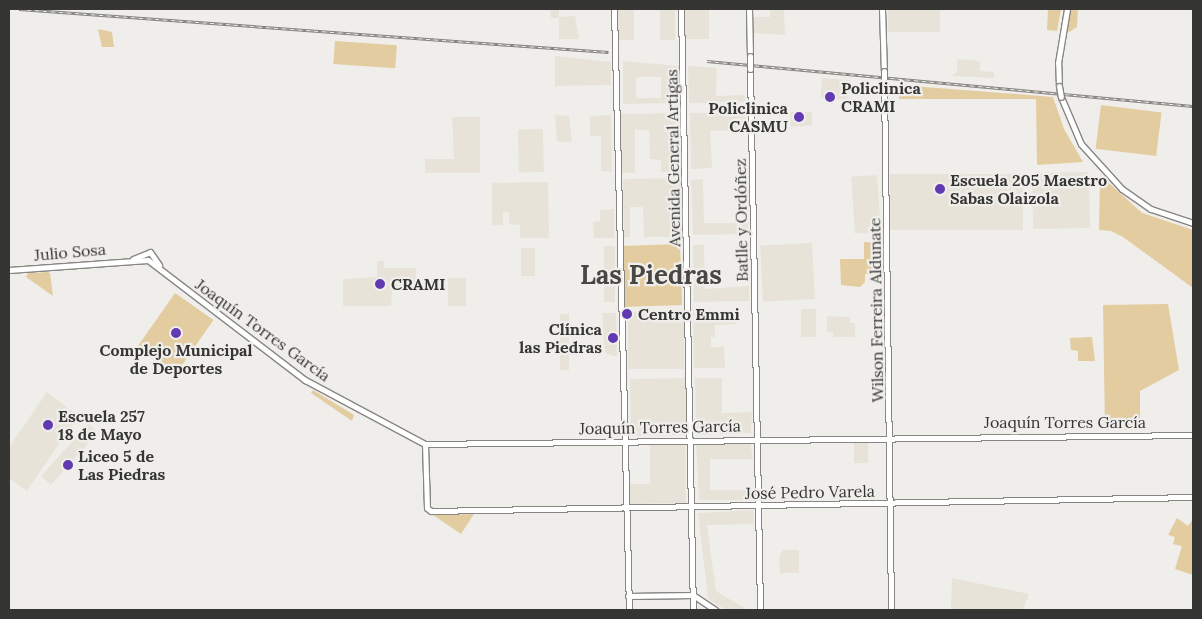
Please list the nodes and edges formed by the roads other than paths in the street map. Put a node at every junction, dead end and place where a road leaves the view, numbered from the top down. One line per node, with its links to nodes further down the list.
1 (614, 9): 13 (street)
2 (681, 9): 12 (street, Avenida General Artigas)
3 (749, 9): 11 (street, Batlle y Ordóñez, bridge)
4 (882, 9): 10 (street, Wilson Ferreira Aldunate, bridge)
5 (1067, 9): 6 (street, bridge)
6 (1193, 223)
7 (133, 258): 8 (street, Julio Sosa); 14 (street, Joaquín Torres García)
8 (9, 270)
9 (1193, 435): 10 (street, Joaquín Torres García)
10 (891, 436): 11 (street, Joaquín Torres García); 16 (street, Wilson Ferreira Aldunate)
11 (757, 438): 12 (street, Joaquín Torres García); 17 (street, Batlle y Ordóñez)
12 (692, 439): 13 (street, Joaquín Torres García); 19 (street, Avenida General Artigas)
13 (626, 440): 14 (street, Joaquín Torres García); 18 (street)
14 (425, 444): 18 (street, José Pedro Varela)
15 (1193, 497): 16 (street, José Pedro Varela)
16 (890, 504): 17 (street, José Pedro Varela); 28 (street, Wilson Ferreira Aldunate)
17 (758, 505): 19 (street, José Pedro Varela); 27 (street, Batlle y Ordóñez)
18 (627, 506): 19 (street, José Pedro Varela); 21 (street)
19 (692, 506): 20 (street, Avenida General Artigas)
20 (693, 595): 21 (street); 22 (street); 23 (street, Avenida General Artigas)
21 (628, 596): 24 (street)
22 (704, 603): 23 (street); 25 (street); 26 (street)
23 (692, 609)
24 (628, 610)
25 (708, 610)
26 (715, 610)
27 (760, 610)
28 (891, 610)

